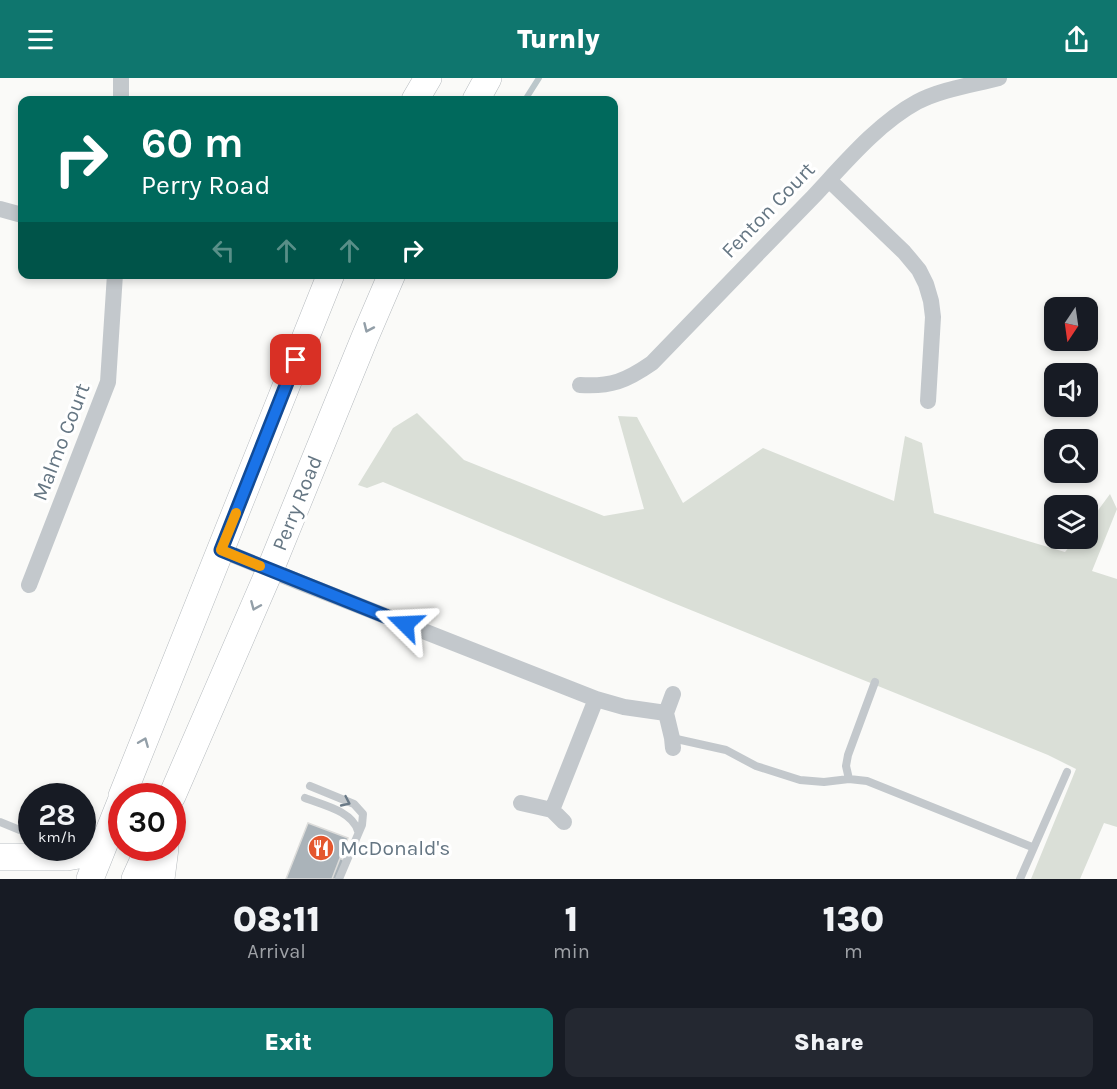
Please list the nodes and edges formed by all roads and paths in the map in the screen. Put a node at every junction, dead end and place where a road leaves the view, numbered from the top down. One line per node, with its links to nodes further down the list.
1 (121, 78): 5 (street)
2 (428, 78): 6 (main road)
3 (488, 78): 7 (main road)
4 (999, 78): 8 (street, Fenton Court)
5 (121, 96)
6 (417, 96)
7 (478, 96)
8 (829, 180): 14 (street, Fenton Court); 15 (street)
9 (0, 208): 10 (street)
10 (18, 214)
11 (115, 279): 18 (street, Malmo Court)
12 (329, 279): 16 (main road)
13 (390, 279): 17 (main road, Perry Road, one-way to 17)
14 (580, 385)
15 (928, 401)
16 (221, 550): 17 (street); 26 (main road, one-way to 16)
17 (270, 570): 21 (street); 27 (main road, Perry Road, one-way to 27)
18 (29, 585)
19 (876, 682): 25 (lane)
20 (673, 693): 22 (street)
21 (596, 699): 22 (street); 30 (street)
22 (666, 713): 23 (street)
23 (673, 743): 25 (lane)
24 (1067, 771): 35 (lane)
25 (849, 779): 35 (lane)
26 (128, 783)
27 (177, 783)
28 (310, 786): 33 (lane, one-way to 33)
29 (305, 798): 33 (lane)
30 (521, 803)
31 (0, 822): 32 (lane)
32 (18, 829)
33 (358, 831): 43 (lane)
34 (108, 833): 36 (main road)
35 (1032, 847): 44 (lane)
36 (101, 851): 37 (main road); 40 (main road)
37 (0, 856)
38 (143, 861): 41 (main road)
39 (163, 861): 42 (main road)
40 (90, 879)
41 (135, 879)
42 (161, 879)
43 (339, 879)
44 (1020, 879)

